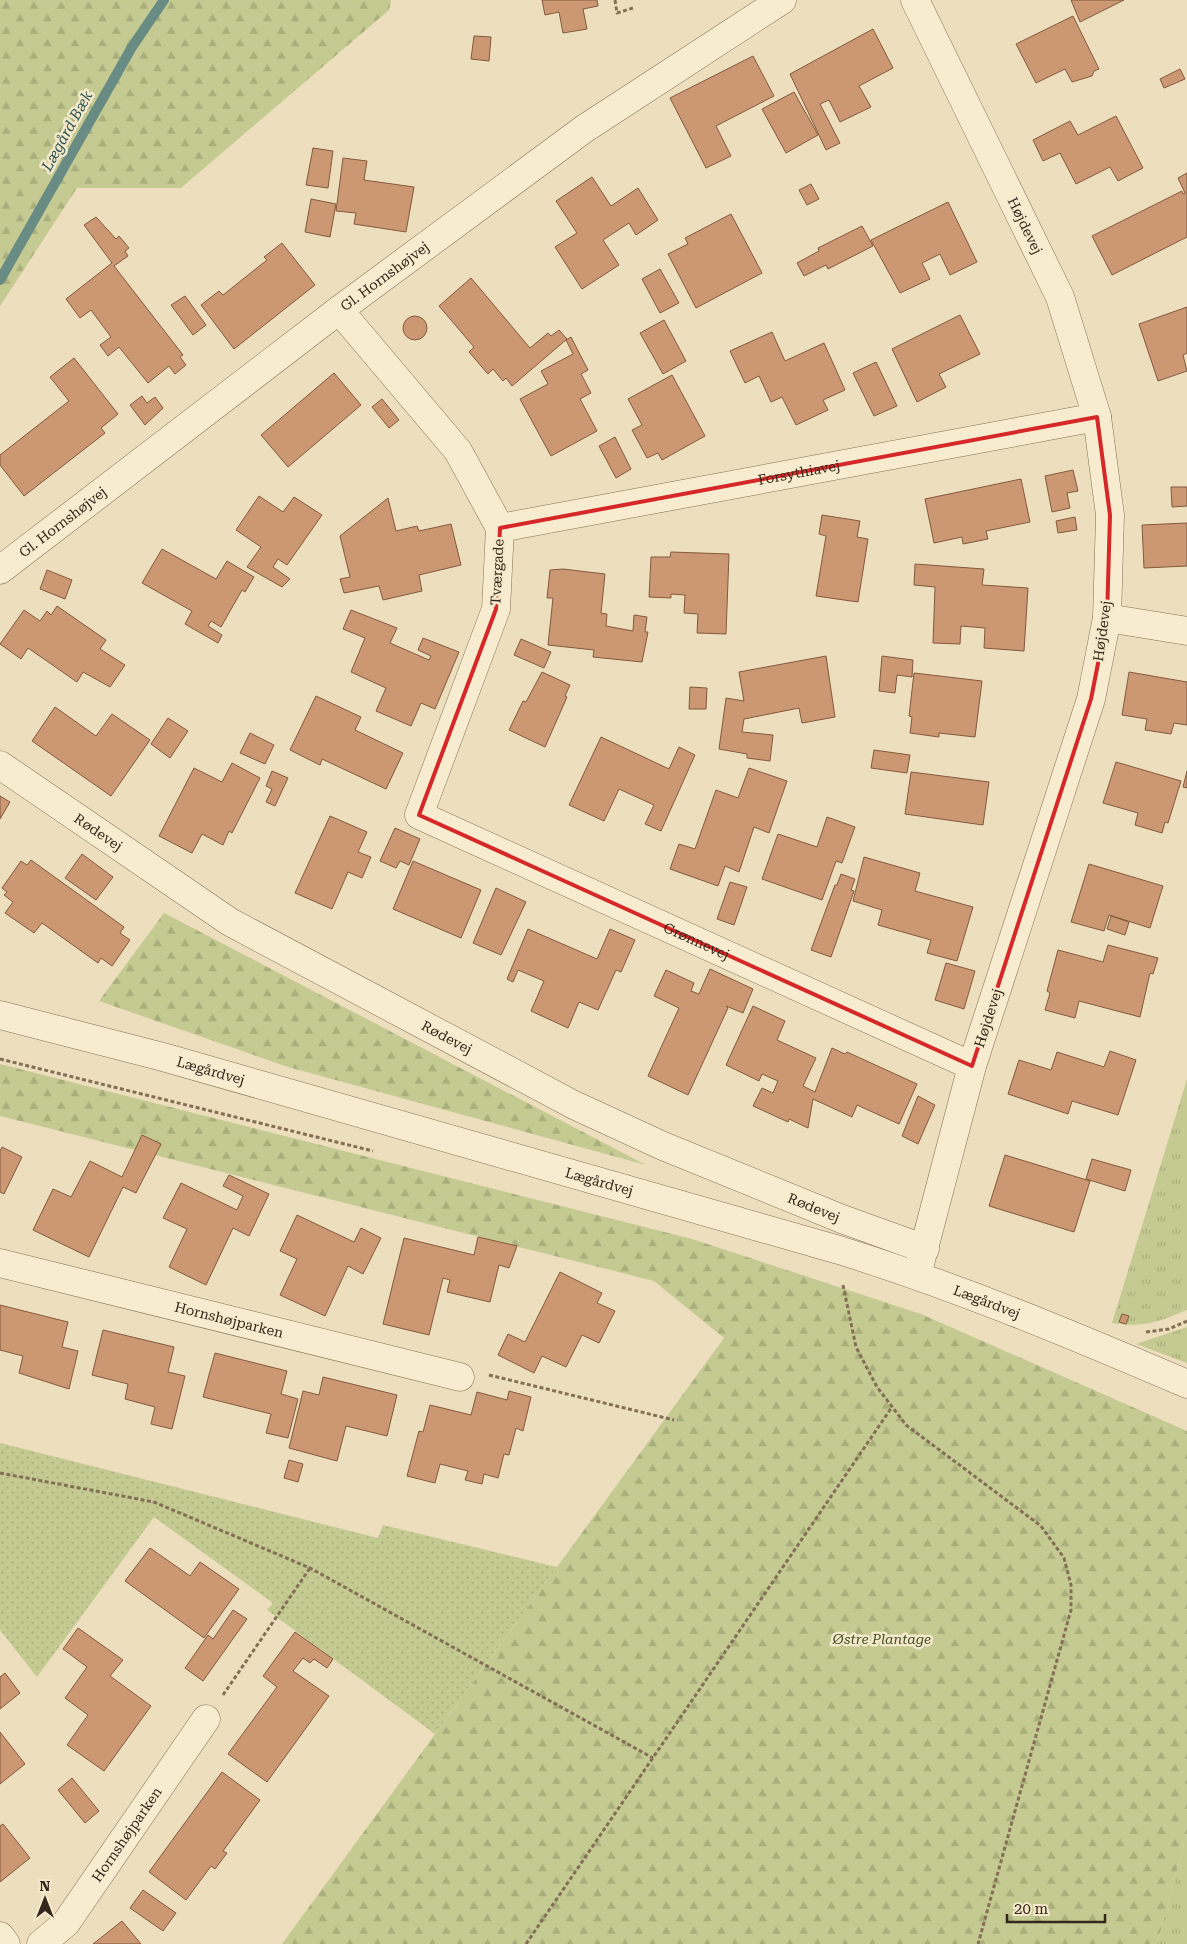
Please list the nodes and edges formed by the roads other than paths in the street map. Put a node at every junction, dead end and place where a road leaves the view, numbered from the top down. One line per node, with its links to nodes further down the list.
1 (782, 0): 3 (street, Gl. Hornshøjvej)
2 (915, 0): 4 (street, Højdevej)
3 (339, 310): 5 (street, Tværgade); 6 (street, Gl. Hornshøjvej)
4 (1097, 418): 5 (street, Forsythiavej); 7 (street, Højdevej)
5 (500, 528): 10 (street, Tværgade)
6 (0, 570)
7 (1107, 618): 8 (street); 12 (street, Højdevej)
8 (1187, 631)
9 (0, 765): 13 (street, Rødevej)
10 (419, 815): 12 (street, Grønnevej)
11 (0, 1015): 13 (street, Lægårdvej)
12 (972, 1066): 13 (street, Højdevej)
13 (921, 1262): 16 (street, Lægårdvej)
14 (0, 1263): 15 (street, Hornshøjparken)
15 (460, 1378)
16 (1187, 1384)
17 (206, 1719): 20 (street, Hornshøjparken)
18 (0, 1936): 19 (street)
19 (6, 1944)
20 (41, 1944)

